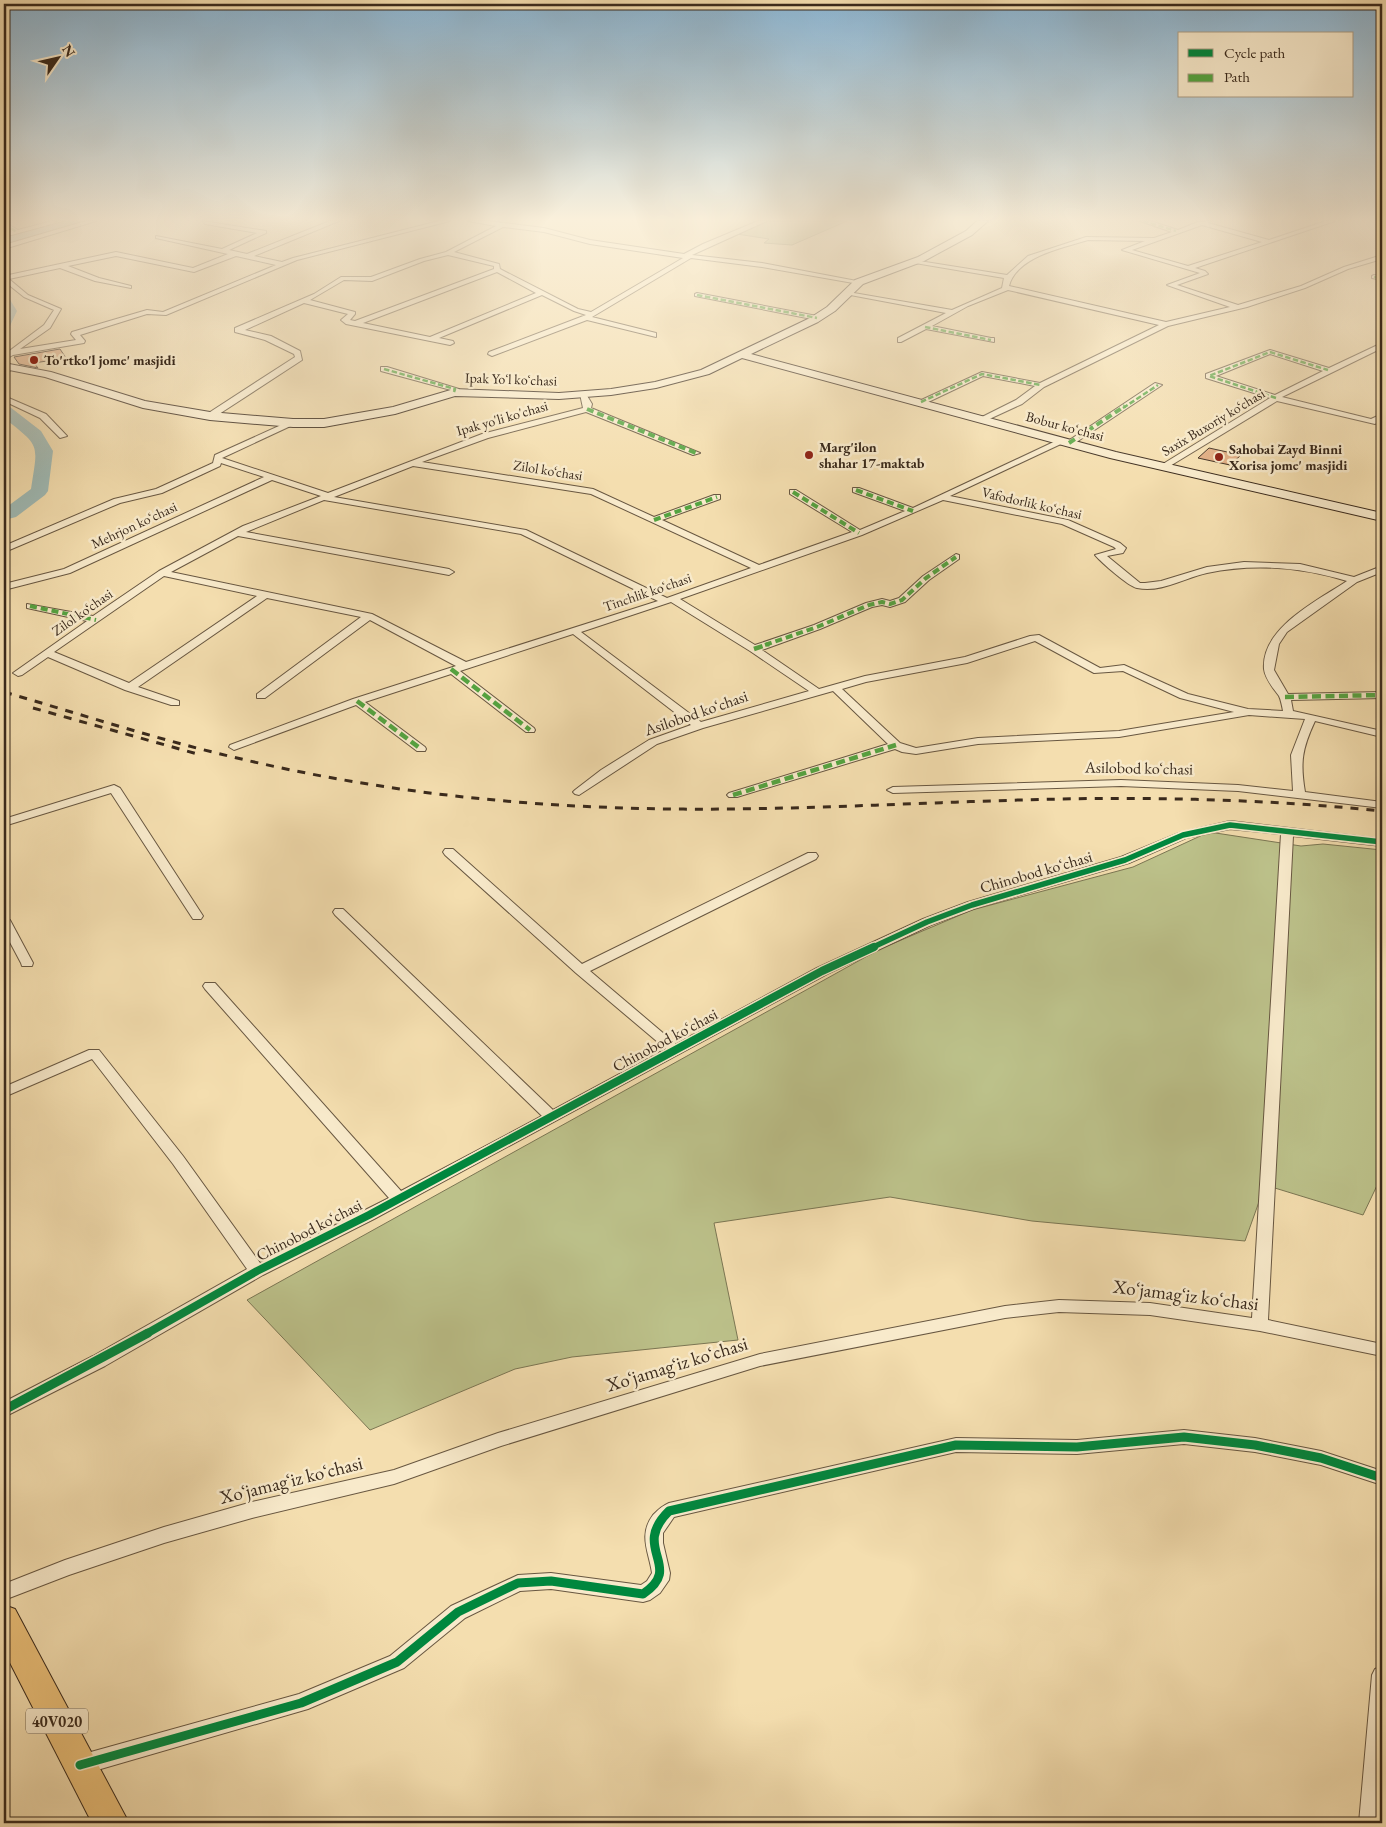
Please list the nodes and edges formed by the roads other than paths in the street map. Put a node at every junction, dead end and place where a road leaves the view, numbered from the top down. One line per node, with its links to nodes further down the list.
1 (51, 306): 29 (street)
2 (182, 306): 29 (street)
3 (292, 306): 43 (street)
4 (325, 306): 20 (street)
5 (402, 306): 20 (street)
6 (508, 306): 24 (street)
7 (569, 306): 18 (street)
8 (604, 306): 18 (street)
9 (753, 306): 19 (street)
10 (832, 306): 19 (street, Ipak Yoʻl koʻchasi)
11 (920, 306): 17 (street)
12 (968, 306): 17 (street)
13 (1089, 306): 21 (street)
14 (1233, 306): 16 (street)
15 (1243, 306): 16 (street)
16 (1238, 308): 21 (street)
17 (954, 312): 22 (street)
18 (588, 316): 23 (street); 30 (street)
19 (817, 318): 31 (street, Ipak Yoʻl koʻchasi)
20 (356, 324): 24 (street)
21 (1166, 324): 35 (street)
22 (925, 328): 25 (street); 26 (street)
23 (653, 335)
24 (431, 339): 27 (street)
25 (901, 340)
26 (991, 340)
27 (450, 343)
28 (1382, 344): 34 (street, Saxix Buxoriy ko‘chasi)
29 (12, 353): 32 (street)
30 (492, 354)
31 (742, 355): 38 (street, Ipak Yoʻl koʻchasi); 41 (street, Bobur koʻchasi)
32 (5, 366): 43 (street, Ipak Yoʻl koʻchasi)
33 (384, 369): 37 (street)
34 (1328, 370): 40 (street, Saxix Buxoriy ko‘chasi); 40 (street)
35 (1041, 385): 41 (street); 45 (street)
36 (1158, 385): 48 (street, Tinchlik koʻchasi)
37 (454, 392): 38 (street, Ipak Yoʻl koʻchasi); 46 (street, Ipak Yoʻl koʻchasi)
38 (583, 396): 42 (street)
39 (4, 398): 47 (street)
40 (1276, 398): 44 (street, Saxix Buxoriy ko‘chasi); 52 (street, Saxix Buxoriy ko‘chasi)
41 (921, 402): 45 (street, Bobur koʻchasi)
42 (587, 409): 49 (street); 51 (street, Ipak yo'li ko'chasi)
43 (210, 416): 46 (street, Ipak Yoʻl koʻchasi)
44 (1382, 416)
45 (985, 420): 48 (street, Bobur koʻchasi)
46 (293, 423): 50 (street)
47 (63, 436)
48 (1064, 442): 52 (street, Bobur koʻchasi); 58 (street, Tinchlik koʻchasi)
49 (696, 453)
50 (217, 459): 53 (street); 64 (street)
51 (412, 463): 56 (street, Zilol ko‘chasi); 61 (street, Zilol ko‘chasi)
52 (1162, 467): 60 (street, Bobur koʻchasi)
53 (271, 477): 56 (street); 71 (street, Mehrjon koʻchasi)
54 (856, 490): 59 (street)
55 (793, 492): 63 (street)
56 (328, 497): 62 (street, Zilol ko‘chasi); 73 (street)
57 (717, 497): 61 (street)
58 (940, 497): 59 (street, Tinchlik koʻchasi); 70 (street, Vafodorlik koʻchasi)
59 (913, 511): 63 (street, Tinchlik koʻchasi)
60 (1382, 517)
61 (654, 520): 66 (street, Zilol ko‘chasi)
62 (238, 533): 68 (street); 69 (street, Zilol ko‘chasi)
63 (859, 533): 66 (street, Tinchlik koʻchasi)
64 (4, 548)
65 (956, 557): 78 (street)
66 (758, 568): 73 (street, Tinchlik koʻchasi)
67 (1382, 569): 70 (street)
68 (449, 572)
69 (162, 573): 72 (street); 76 (street, Zilol ko‘chasi)
70 (1354, 580): 88 (street)
71 (4, 587)
72 (266, 594): 75 (street); 84 (street)
73 (669, 600): 77 (street, Tinchlik koʻchasi); 78 (street)
74 (30, 606): 76 (street)
75 (369, 616): 80 (street); 86 (street)
76 (96, 620): 79 (street, Zilol ko‘chasi)
77 (574, 630): 80 (street, Tinchlik koʻchasi); 94 (street)
78 (754, 649): 85 (street)
79 (47, 654): 82 (street, Zilol ko‘chasi); 84 (street)
80 (463, 665): 81 (street, Tinchlik koʻchasi)
81 (451, 669): 89 (street, Tinchlik koʻchasi); 95 (street)
82 (18, 673)
83 (834, 687): 85 (street, Asilobod koʻchasi); 91 (street, Asilobod koʻchasi); 97 (street)
84 (129, 688): 90 (street)
85 (817, 692): 94 (street, Asilobod koʻchasi)
86 (261, 696)
87 (1382, 696): 88 (street)
88 (1286, 697): 92 (street)
89 (357, 701): 98 (street, Tinchlik koʻchasi); 99 (street)
90 (175, 703)
91 (1248, 712): 92 (street, Asilobod koʻchasi); 97 (street, Asilobod koʻchasi)
92 (1289, 715): 93 (street, Asilobod koʻchasi)
93 (1311, 717): 96 (street, Asilobod koʻchasi); 103 (street)
94 (699, 726): 101 (street, Asilobod koʻchasi)
95 (530, 730)
96 (1382, 734)
97 (896, 745): 102 (street)
98 (234, 747)
99 (421, 749)
100 (893, 790): 103 (street, Asilobod koʻchasi)
101 (579, 792)
102 (733, 795)
103 (1300, 796): 104 (street, Asilobod koʻchasi)
104 (1382, 805)
105 (4, 823): 111 (street)
106 (1287, 832): 107 (street, Chinobod koʻchasi); 116 (street, Chinobod koʻchasi); 121 (street)
107 (1382, 842)
108 (449, 852): 114 (street)
109 (812, 856): 114 (street)
110 (339, 912): 118 (street)
111 (197, 916)
112 (4, 920): 113 (street)
113 (27, 963)
114 (581, 970): 116 (street)
115 (210, 986): 119 (street)
116 (675, 1050): 118 (street, Chinobod koʻchasi)
117 (4, 1092): 120 (street)
118 (552, 1117): 119 (street, Chinobod koʻchasi)
119 (399, 1199): 120 (street, Chinobod koʻchasi)
120 (257, 1271): 123 (street, Chinobod koʻchasi)
121 (1260, 1325): 122 (street, Xoʻjamagʻiz koʻchasi); 125 (street, Xoʻjamagʻiz koʻchasi)
122 (1382, 1350)
123 (4, 1410)
124 (1382, 1478): 128 (street)
125 (4, 1592)
126 (4, 1619): 128 (main road, 40V020)
127 (1382, 1675): 130 (street)
128 (80, 1765): 129 (main road, 40V020)
129 (111, 1823)
130 (1369, 1823)

